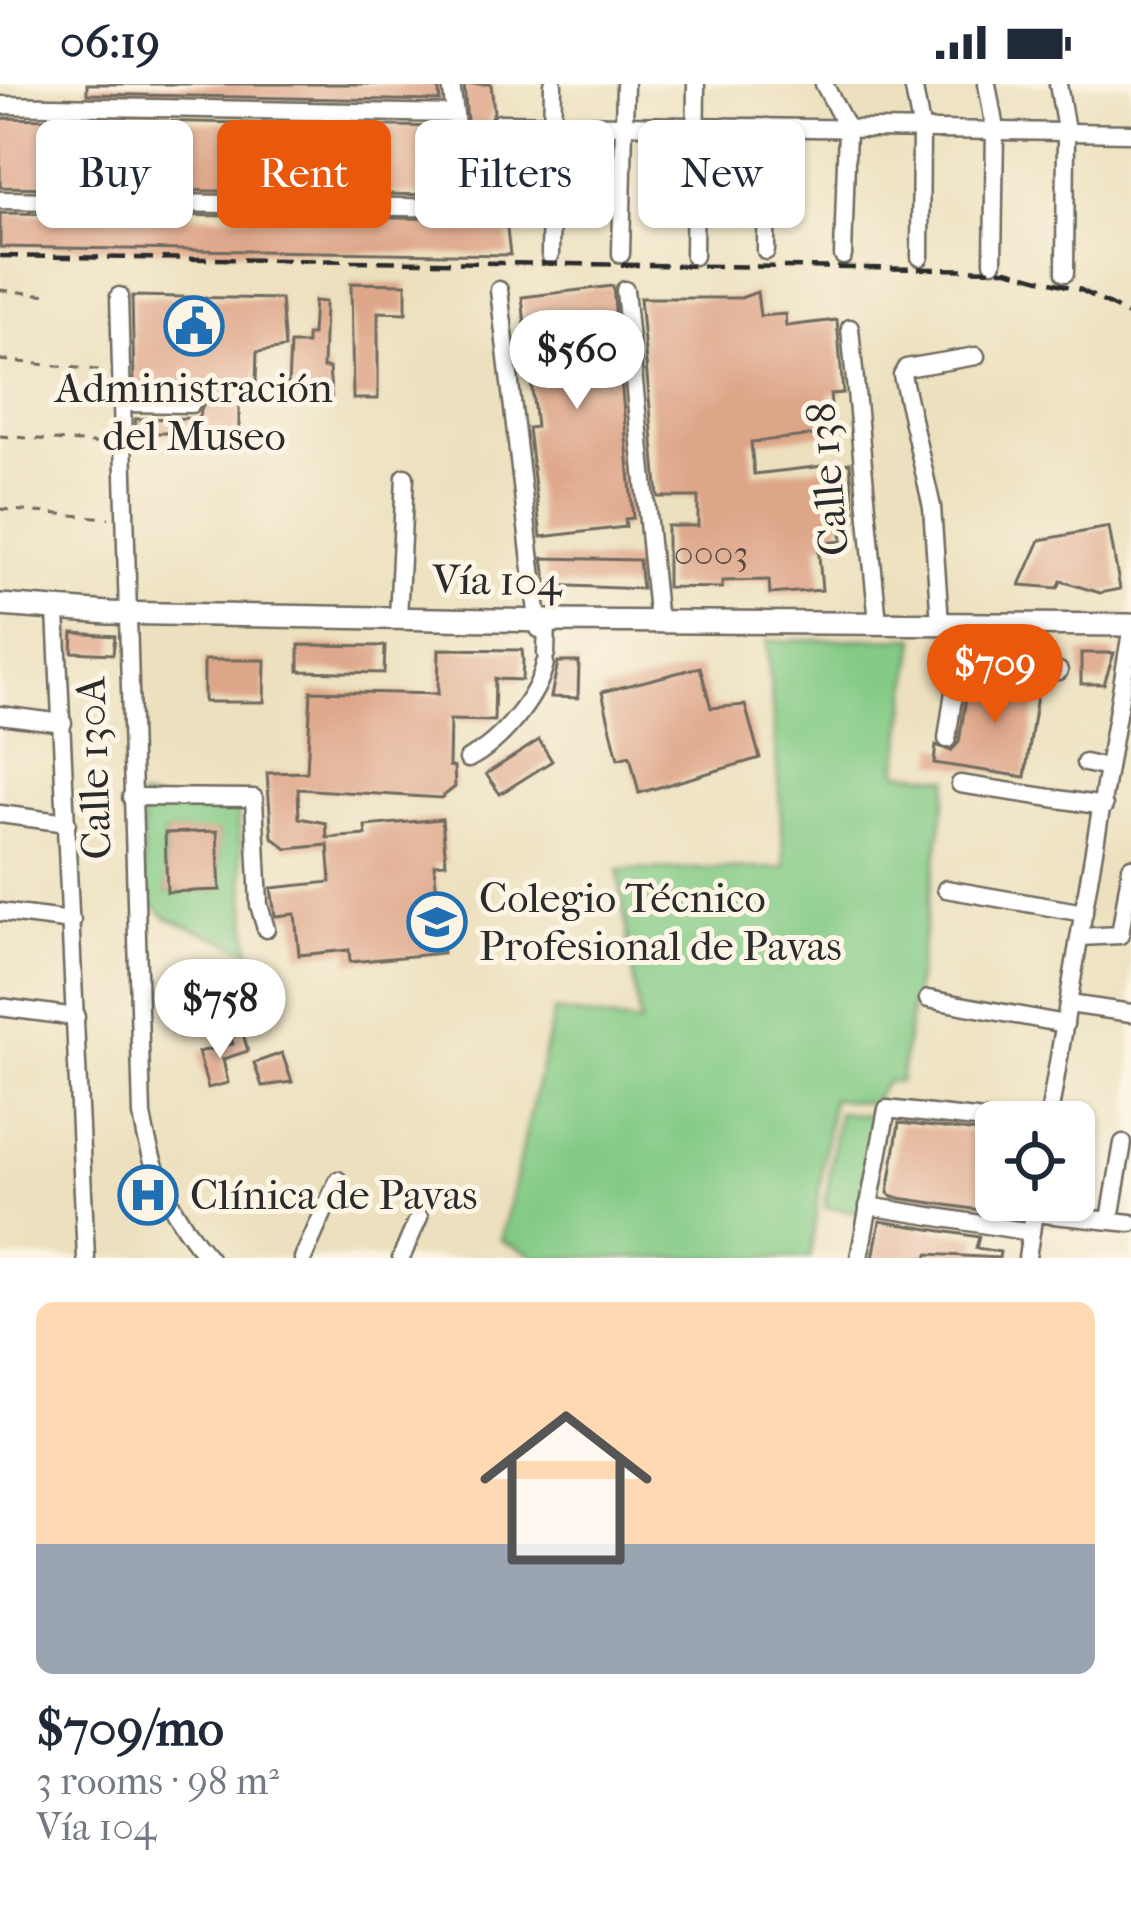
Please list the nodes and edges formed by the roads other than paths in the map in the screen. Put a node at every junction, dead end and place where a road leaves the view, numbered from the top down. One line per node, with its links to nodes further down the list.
1 (27, 84): 12 (street)
2 (80, 84): 13 (street)
3 (451, 84): 14 (street)
4 (553, 84): 15 (street)
5 (625, 84): 18 (street)
6 (696, 84): 16 (street)
7 (824, 84): 22 (street)
8 (913, 84): 21 (street)
9 (986, 84): 23 (street)
10 (1058, 84): 24 (street)
11 (0, 105): 12 (street)
12 (22, 105): 13 (street)
13 (78, 106): 14 (street)
14 (455, 114): 26 (street)
15 (552, 120)
16 (695, 120)
17 (614, 124): 18 (street)
18 (624, 124): 19 (street); 31 (street)
19 (638, 124)
20 (805, 127): 22 (street)
21 (921, 127): 22 (street); 23 (street); 35 (street)
22 (847, 128): 34 (street)
23 (995, 129): 24 (street); 36 (street)
24 (1066, 130): 25 (street); 37 (street)
25 (1131, 133)
26 (0, 200)
27 (550, 228): 32 (street)
28 (694, 228): 33 (street)
29 (766, 228): 30 (street)
30 (766, 251)
31 (621, 254)
32 (550, 255)
33 (694, 256)
34 (843, 256)
35 (920, 256)
36 (993, 262)
37 (1065, 273)
38 (499, 290): 55 (street)
39 (625, 290): 48 (street)
40 (119, 296): 43 (street, Calle 130A)
41 (850, 328): 51 (street, Calle 138)
42 (976, 356): 52 (street)
43 (121, 403): 44 (street); 49 (street, Calle 130A)
44 (191, 404)
45 (405, 477): 50 (street)
46 (0, 605): 47 (main road, Vía 104)
47 (56, 611): 49 (main road, Vía 104); 61 (street)
48 (658, 613)
49 (124, 614): 50 (main road, Vía 104); 67 (street, Calle 130A)
50 (398, 618): 55 (main road, Vía 104)
51 (878, 623): 52 (main road, Vía 104); 55 (main road, Vía 104)
52 (940, 623): 53 (main road, Vía 104)
53 (964, 623): 54 (main road, Vía 104); 57 (street)
54 (994, 623): 56 (main road, Vía 104); 58 (street)
55 (542, 624): 63 (street)
56 (1131, 629): 65 (street)
57 (958, 658): 58 (street); 62 (street)
58 (988, 662): 59 (street)
59 (1059, 670)
60 (0, 716): 61 (street)
61 (63, 723): 70 (street)
62 (947, 739)
63 (468, 759)
64 (1085, 763): 65 (street)
65 (1108, 768): 68 (street)
66 (960, 784): 68 (street)
67 (131, 796): 76 (street); 96 (street, Calle 130A)
68 (1104, 806): 74 (street)
69 (0, 814): 70 (street)
70 (68, 823): 75 (street)
71 (1131, 867): 77 (street)
72 (946, 889): 74 (street)
73 (0, 912): 75 (street)
74 (1084, 913): 77 (street)
75 (72, 921): 82 (street)
76 (266, 928)
77 (1080, 937): 79 (street)
78 (928, 999): 83 (street)
79 (1069, 1004): 81 (street); 83 (street)
80 (0, 1007): 82 (street)
81 (1131, 1013)
82 (76, 1018): 95 (street)
83 (1066, 1024): 84 (street)
84 (1052, 1101)
85 (975, 1119): 88 (street)
86 (1123, 1143): 91 (street)
87 (338, 1180): 97 (street)
88 (868, 1206): 89 (street); 99 (street)
89 (975, 1212)
90 (419, 1217): 98 (street)
91 (1110, 1219): 93 (street); 94 (street)
92 (1033, 1221): 100 (street)
93 (1081, 1221)
94 (1131, 1222)
95 (86, 1258)
96 (209, 1258)
97 (303, 1258)
98 (401, 1258)
99 (859, 1258)
100 (1027, 1258)

